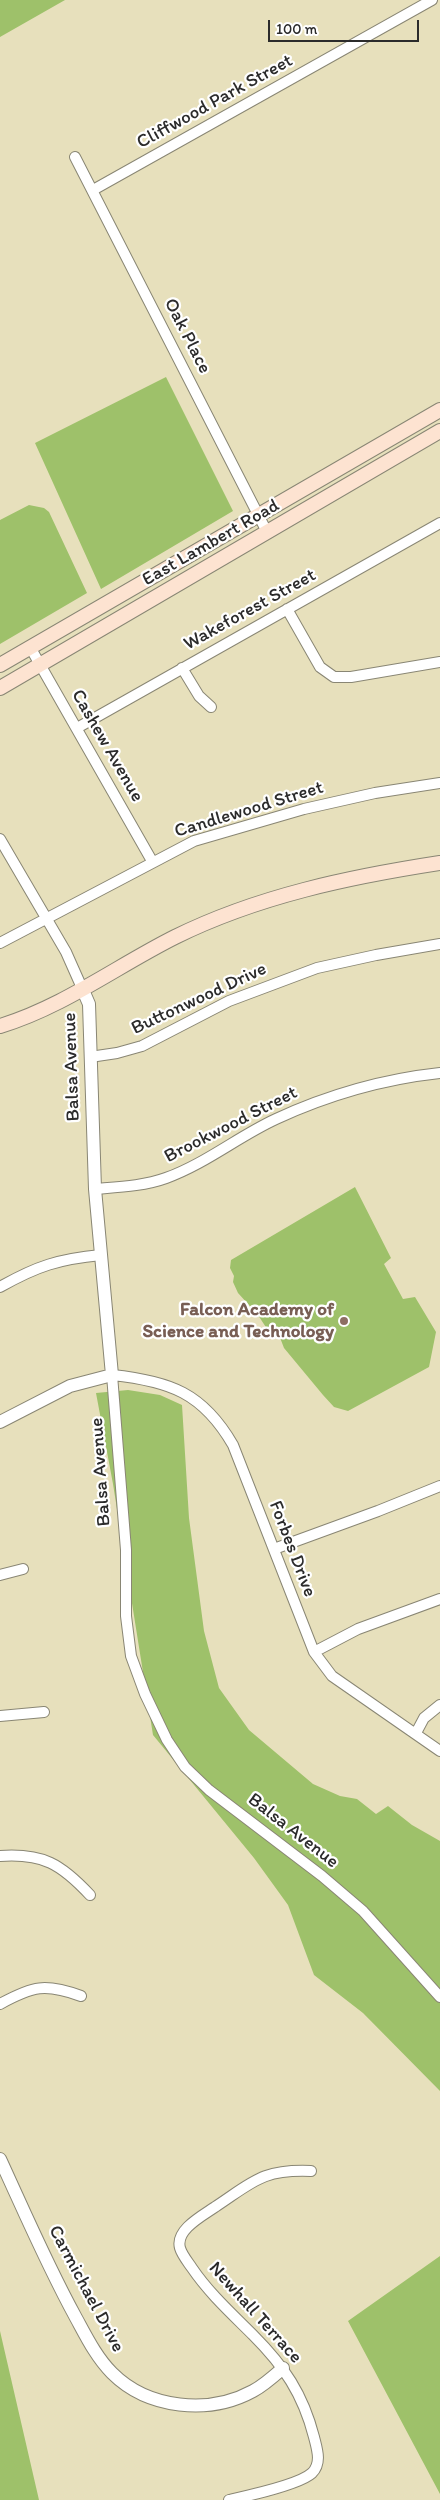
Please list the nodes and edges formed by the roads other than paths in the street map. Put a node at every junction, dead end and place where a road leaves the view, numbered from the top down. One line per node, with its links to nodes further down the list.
1 (432, 0): 3 (street, Cliffwood Park Street)
2 (75, 157): 3 (street, Oak Place)
3 (93, 190): 6 (street, Oak Place)
4 (440, 410): 6 (main road, East Lambert Road)
5 (440, 431): 8 (main road, East Lambert Road)
6 (257, 514): 8 (street, Oak Place); 10 (main road, East Lambert Road)
7 (440, 523): 9 (street, Wakeforest Street)
8 (266, 532): 12 (main road, East Lambert Road)
9 (287, 609): 11 (street); 14 (street, Wakeforest Street)
10 (30, 647): 12 (street, Cashew Avenue); 13 (main road, East Lambert Road)
11 (440, 662)
12 (40, 664): 15 (main road, East Lambert Road); 17 (street, Cashew Avenue)
13 (0, 665)
14 (182, 668): 16 (street); 17 (street, Wakeforest Street)
15 (0, 688)
16 (210, 707)
17 (77, 728): 20 (street, Cashew Avenue)
18 (440, 783): 20 (street, Candlewood Street)
19 (0, 839): 22 (street, Balsa Avenue)
20 (152, 862): 22 (street, Candlewood Street)
21 (440, 863): 25 (main road)
22 (46, 919): 23 (street, Candlewood Street); 25 (street, Balsa Avenue)
23 (0, 943)
24 (440, 944): 27 (street, Buttonwood Drive)
25 (82, 988): 26 (main road); 27 (street, Balsa Avenue)
26 (0, 1026)
27 (90, 1057): 29 (street, Balsa Avenue)
28 (440, 1073): 29 (street, Brookwood Street)
29 (95, 1189): 30 (street, Balsa Avenue)
30 (101, 1255): 31 (street); 32 (street, Balsa Avenue)
31 (0, 1287)
32 (112, 1375): 33 (street); 35 (street, Forbes Drive); 48 (street, Balsa Avenue)
33 (0, 1422)
34 (440, 1486): 35 (street)
35 (274, 1549): 39 (street, Forbes Drive)
36 (23, 1569): 37 (street)
37 (0, 1574)
38 (440, 1600): 39 (street)
39 (314, 1652): 43 (street, Forbes Drive)
40 (440, 1705): 43 (street)
41 (44, 1712): 42 (street)
42 (0, 1716)
43 (416, 1733): 44 (street, Forbes Drive)
44 (440, 1751)
45 (0, 1856): 46 (street)
46 (90, 1895)
47 (80, 1996): 49 (street)
48 (440, 1997)
49 (0, 2004)
50 (0, 2159): 52 (street, Carmichael Drive)
51 (311, 2171): 52 (street, Newhall Terrace)
52 (283, 2368): 53 (street, Newhall Terrace)
53 (229, 2500)

